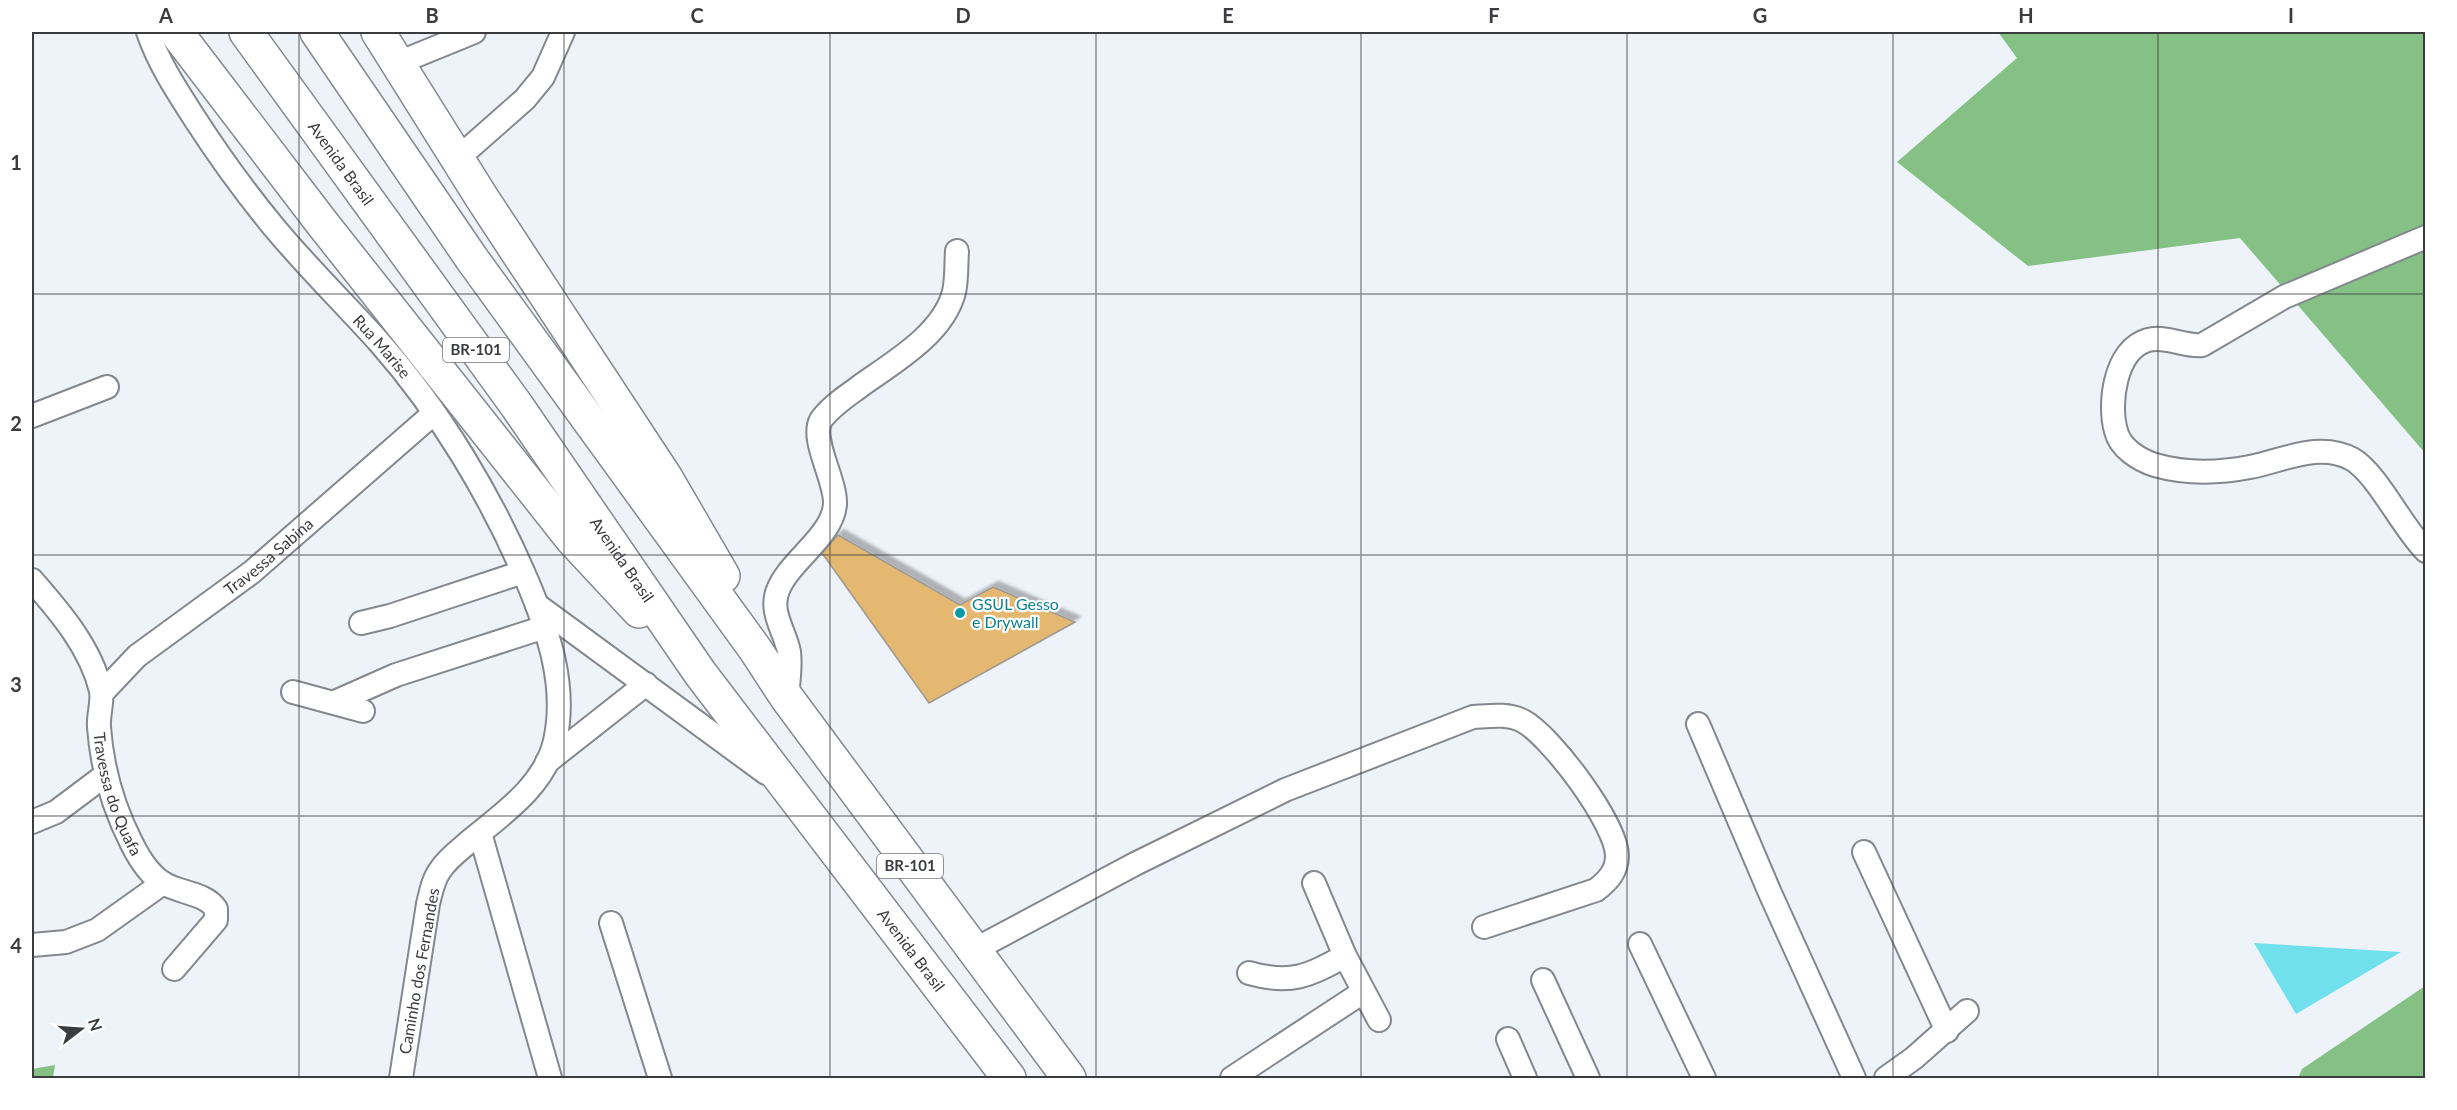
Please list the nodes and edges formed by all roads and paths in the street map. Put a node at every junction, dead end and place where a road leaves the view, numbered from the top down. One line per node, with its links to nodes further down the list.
1 (148, 32): 13 (street, Rua Marise)
2 (176, 32): 15 (highway)
3 (246, 32): 24 (highway, Avenida Brasil / BR-101)
4 (317, 32): 23 (highway, BR-101)
5 (378, 32): 8 (highway)
6 (474, 32): 8 (street)
7 (563, 32): 9 (street)
8 (398, 63): 9 (highway)
9 (457, 159): 23 (highway)
10 (2426, 237): 17 (street)
11 (957, 251): 29 (street)
12 (107, 387): 14 (street)
13 (433, 414): 16 (street, Rua Marise); 27 (street, Travessa Sabina)
14 (32, 416)
15 (518, 468): 16 (street); 24 (highway)
16 (487, 494): 18 (street, Rua Marise)
17 (2426, 551)
18 (523, 572): 20 (street, Rua Marise); 21 (street)
19 (32, 580): 27 (street)
20 (537, 605): 22 (street, Rua Marise); 25 (street)
21 (361, 623)
22 (546, 627): 28 (street, Rua Marise); 30 (street)
23 (756, 649): 29 (highway, BR-101)
24 (700, 673): 35 (highway, Avenida Brasil / BR-101)
25 (646, 684): 33 (street); 35 (street)
26 (293, 692): 30 (street)
27 (102, 693): 34 (street, Travessa do Quafa)
28 (559, 695): 33 (street, Caminho dos Fernandes)
29 (788, 698): 45 (highway, BR-101)
30 (335, 702): 31 (street)
31 (363, 711)
32 (1698, 724): 64 (street)
33 (547, 762): 37 (street, Caminho dos Fernandes)
34 (104, 776): 36 (street); 39 (street, Travessa do Quafa)
35 (790, 791): 58 (highway, Avenida Brasil / BR-101)
36 (32, 822)
37 (480, 833): 55 (street, Caminho dos Fernandes); 56 (street)
38 (1864, 852): 53 (street)
39 (163, 883): 44 (street); 47 (street, Travessa do Quafa)
40 (1314, 883): 46 (street)
41 (611, 923): 57 (street)
42 (1484, 927): 45 (street)
43 (1640, 944): 63 (street)
44 (32, 945)
45 (972, 951): 59 (highway, BR-101)
46 (1345, 956): 48 (street); 50 (street)
47 (174, 969)
48 (1249, 973)
49 (1543, 980): 62 (street)
50 (1363, 992): 52 (street); 60 (street)
51 (1967, 1011): 53 (street)
52 (1379, 1020)
53 (1947, 1031): 65 (street)
54 (1508, 1039): 61 (street)
55 (401, 1078)
56 (550, 1078)
57 (660, 1078)
58 (1009, 1078)
59 (1069, 1078)
60 (1232, 1078)
61 (1525, 1078)
62 (1588, 1078)
63 (1704, 1078)
64 (1854, 1078)
65 (1886, 1078)

